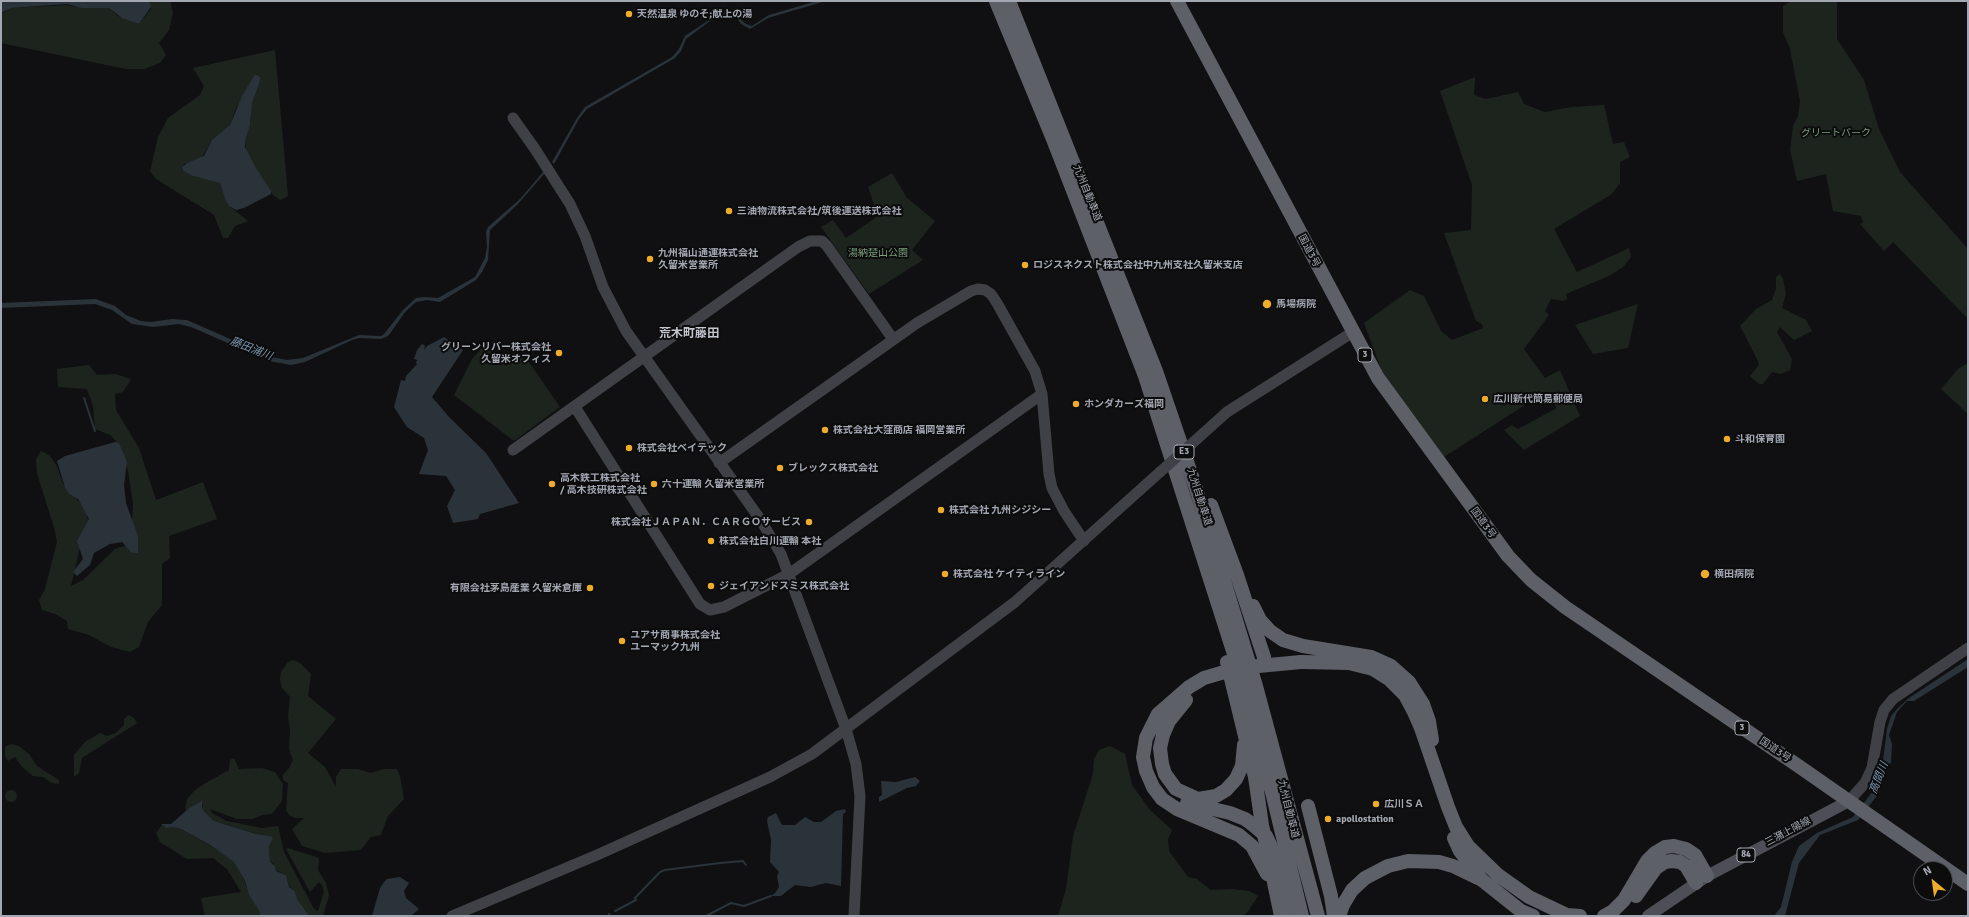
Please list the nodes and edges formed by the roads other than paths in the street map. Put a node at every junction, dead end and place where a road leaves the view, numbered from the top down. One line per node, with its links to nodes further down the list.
1 (996, 1): 14 (highway, 九州自動車道 / E3)
2 (1009, 1): 8 (highway, 九州自動車道 / E3)
3 (1177, 1): 5 (highway, 国道3号 / 3)
4 (513, 118): 7 (street)
5 (1353, 332): 13 (street, bridge); 26 (highway, 国道3号 / 3)
6 (893, 339): 7 (street); 9 (street); 12 (street)
7 (644, 358): 10 (street); 12 (street)
8 (1156, 371): 16 (highway); 34 (highway, 九州自動車道 / E3)
9 (1042, 394): 13 (street); 15 (street)
10 (575, 407): 11 (street); 15 (street)
11 (513, 450)
12 (719, 462): 15 (street)
13 (1084, 541): 22 (street)
14 (1202, 556): 23 (highway); 31 (highway, 九州自動車道 / E3)
15 (789, 574): 22 (street)
16 (1237, 575): 18 (highway); 24 (highway)
17 (1968, 648): 26 (street)
18 (1264, 657)
19 (1301, 666): 20 (highway); 24 (highway); 27 (highway)
20 (1222, 677): 21 (highway); 23 (highway)
21 (1170, 704): 30 (highway); 31 (highway, bridge)
22 (846, 729): 32 (street); 33 (street)
23 (1244, 730): 30 (highway)
24 (1432, 762): 38 (highway)
25 (1308, 806): 35 (highway)
26 (1857, 806): 28 (main road, 三潴上陽線 / 84); 29 (highway, 国道3号 / 3)
27 (1482, 880): 36 (highway); 37 (highway)
28 (1702, 880): 39 (highway); 40 (highway); 41 (main road, 三潴上陽線 / 84)
29 (1968, 884)
30 (1276, 894): 31 (highway)
31 (1290, 915)
32 (452, 916)
33 (854, 916)
34 (1318, 916)
35 (1334, 916)
36 (1340, 916)
37 (1533, 916)
38 (1580, 916)
39 (1604, 916)
40 (1618, 916)
41 (1648, 916)

